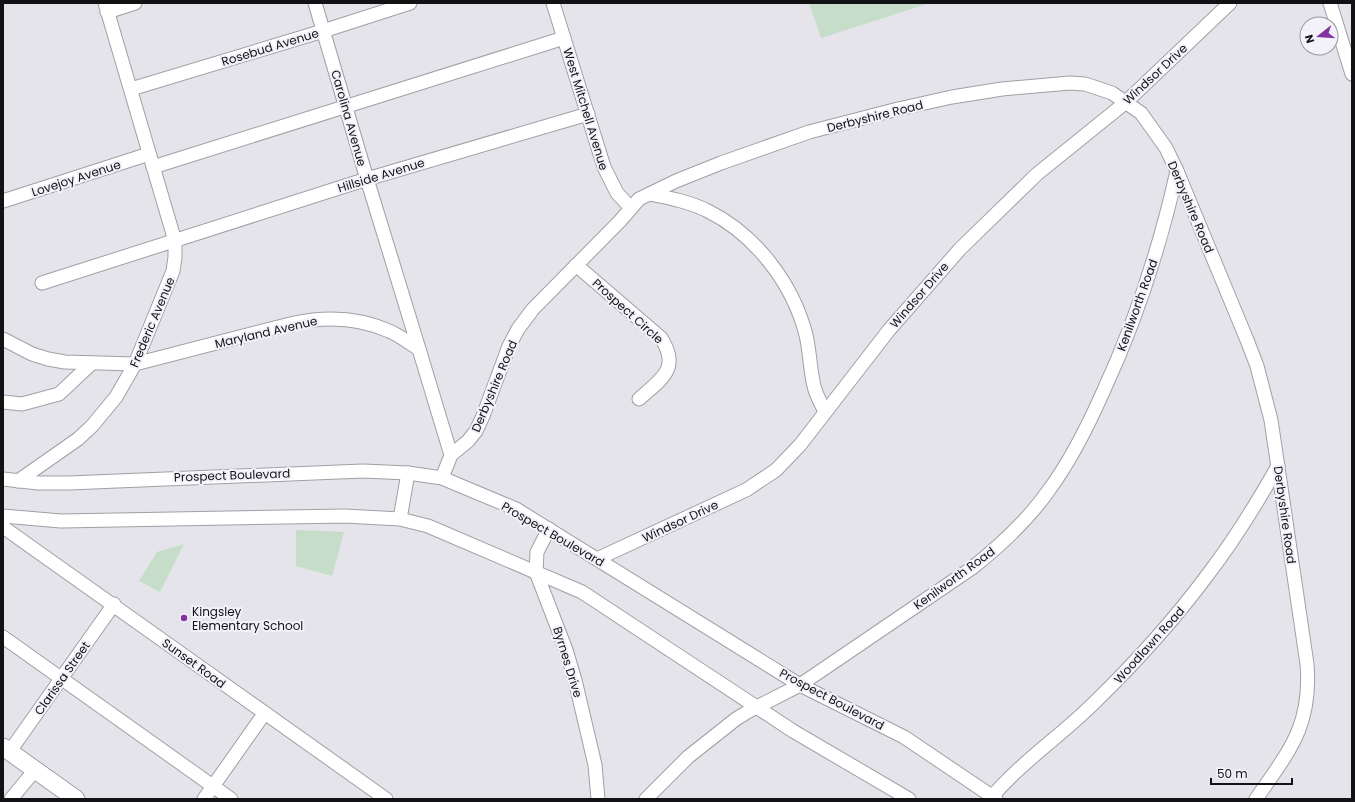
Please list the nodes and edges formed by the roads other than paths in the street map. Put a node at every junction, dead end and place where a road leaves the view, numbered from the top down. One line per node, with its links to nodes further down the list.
1 (134, 3): 7 (street)
2 (315, 3): 8 (street, Carolina Avenue)
3 (410, 3): 8 (street, Rosebud Avenue)
4 (553, 3): 9 (street, West Mitchell Avenue)
5 (1230, 3): 12 (street, Windsor Drive)
6 (1330, 3): 10 (street)
7 (106, 7): 11 (street, Frederic Avenue)
8 (323, 31): 11 (street, Rosebud Avenue); 13 (street, Carolina Avenue)
9 (564, 38): 13 (street); 14 (street, West Mitchell Avenue)
10 (1352, 74)
11 (131, 89): 15 (street, Frederic Avenue)
12 (1125, 103): 17 (street, Derbyshire Road); 19 (street, Derbyshire Road); 31 (street, Windsor Drive)
13 (346, 108): 16 (street); 18 (street, Carolina Avenue)
14 (588, 114): 18 (street, Hillside Avenue); 21 (street, West Mitchell Avenue)
15 (149, 154): 16 (street, Frederic Avenue); 20 (street, Lovejoy Avenue)
16 (153, 167): 22 (street, Frederic Avenue)
17 (1177, 171): 33 (street, Derbyshire Road); 47 (street, Kenilworth Road)
18 (367, 179): 22 (street, Hillside Avenue); 26 (street, Carolina Avenue)
19 (650, 194): 21 (street, Derbyshire Road); 31 (street)
20 (3, 201)
21 (631, 208): 23 (street, Derbyshire Road)
22 (175, 241): 24 (street, Hillside Avenue); 28 (street, Frederic Avenue)
23 (576, 265): 29 (street, Prospect Circle); 32 (street, Derbyshire Road)
24 (42, 283)
25 (3, 339): 27 (street, Maryland Avenue)
26 (419, 348): 28 (street, Maryland Avenue); 32 (street)
27 (92, 363): 28 (street, Maryland Avenue); 30 (street)
28 (135, 364): 37 (street, Frederic Avenue)
29 (639, 398)
30 (3, 402)
31 (825, 412): 42 (street, Windsor Drive)
32 (452, 455): 35 (street, Derbyshire Road)
33 (1278, 466): 53 (street, Woodlawn Road); 62 (street, Derbyshire Road)
34 (408, 473): 35 (street, Prospect Boulevard); 37 (street, Prospect Boulevard); 39 (street)
35 (442, 478): 41 (street, Prospect Boulevard)
36 (3, 479): 37 (street, Prospect Boulevard)
37 (18, 481)
38 (3, 516): 39 (street)
39 (400, 519): 43 (street)
40 (3, 527): 44 (street, Sunset Road)
41 (549, 529): 42 (street, Prospect Boulevard); 43 (street, Byrnes Drive)
42 (597, 559): 47 (street, Prospect Boulevard)
43 (536, 572): 48 (street); 59 (street, Byrnes Drive)
44 (114, 604): 46 (street, Clarissa Street); 49 (street, Sunset Road)
45 (3, 637): 46 (street)
46 (61, 679): 50 (street, Clarissa Street); 52 (street)
47 (800, 685): 48 (street, Kenilworth Road); 53 (street, Prospect Boulevard)
48 (756, 707): 60 (street, Kenilworth Road); 61 (street)
49 (264, 714): 52 (street); 58 (street, Sunset Road)
50 (6, 749): 51 (main road)
51 (35, 770): 54 (street); 55 (main road)
52 (213, 787): 56 (street); 57 (street)
53 (993, 798)
54 (11, 799)
55 (76, 799)
56 (204, 799)
57 (230, 799)
58 (386, 799)
59 (598, 799)
60 (646, 799)
61 (909, 799)
62 (1256, 799)

